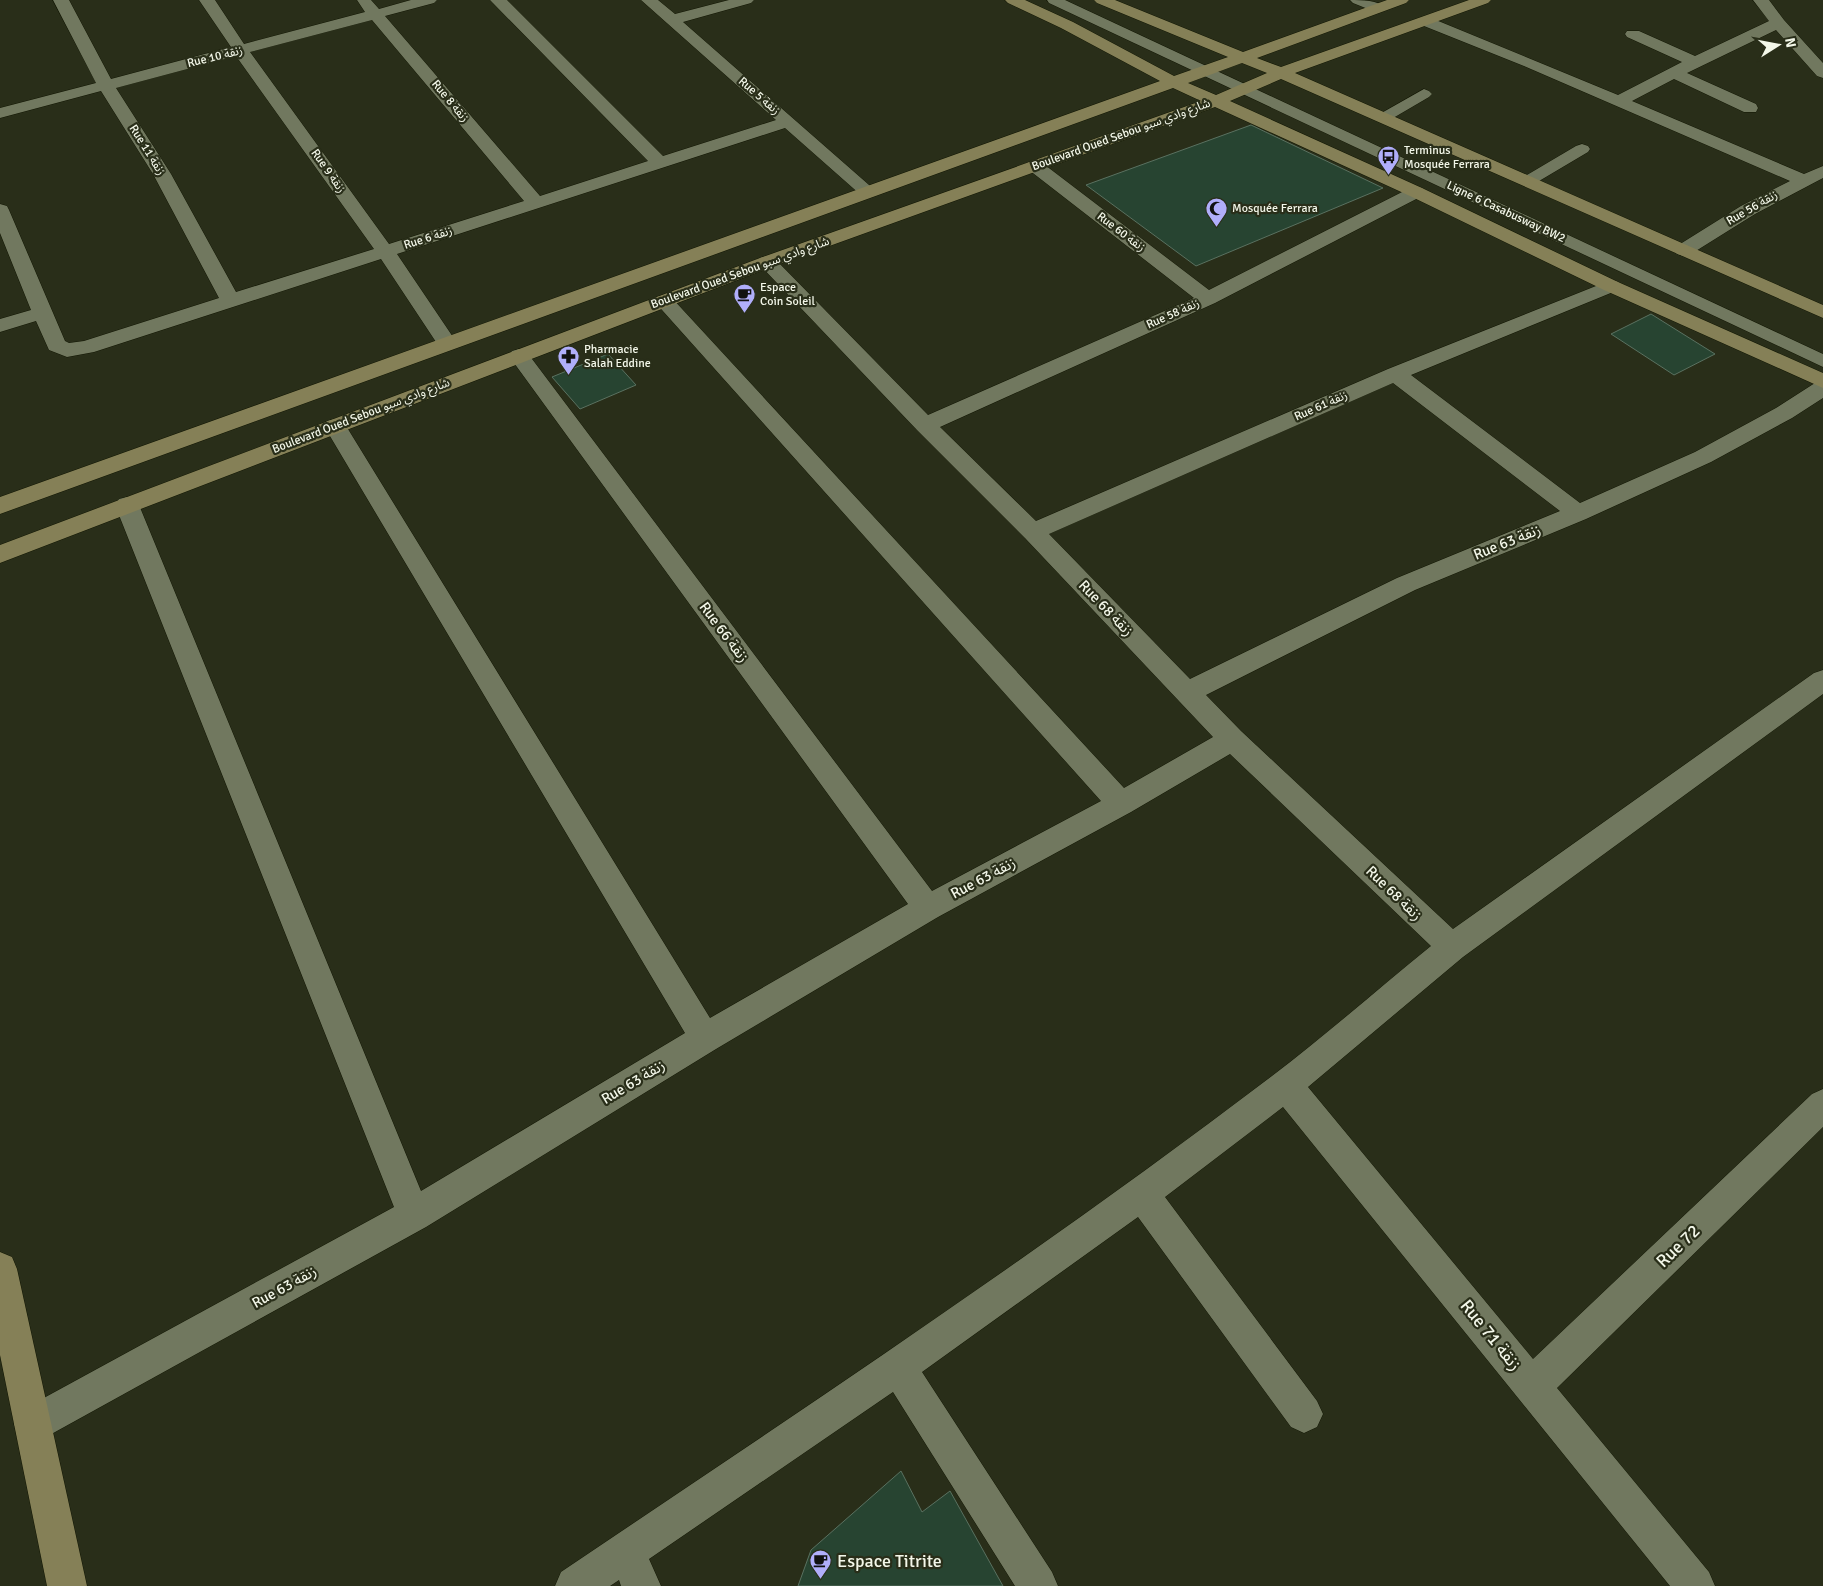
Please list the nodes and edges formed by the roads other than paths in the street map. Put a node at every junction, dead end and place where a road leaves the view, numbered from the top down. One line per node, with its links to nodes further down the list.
1 (61, 0): 30 (street, Rue 11 زنقة)
2 (207, 0): 22 (street, Rue 9 زنقة)
3 (363, 0): 17 (street, Rue 8 زنقة)
4 (429, 0): 17 (street, Rue 10 زنقة)
5 (498, 0): 40 (street)
6 (649, 0): 18 (street, Rue 5 زنقة)
7 (746, 0): 18 (street)
8 (1013, 0): 29 (street)
9 (1054, 0): 25 (lane, Ligne 6 Casabusway BW2)
10 (1071, 0): 25 (lane, Ligne 6 Casabusway BW2)
11 (1358, 0): 16 (street)
12 (1401, 0): 16 (street)
13 (1483, 0): 19 (street, Boulevard Oued Sebou شارع وادي سبو)
14 (1761, 0): 20 (street)
15 (1111, 1): 23 (street)
16 (1378, 8): 23 (street)
17 (375, 14): 22 (street, Rue 10 زنقة); 47 (street, Rue 8 زنقة)
18 (672, 20): 38 (street, Rue 5 زنقة)
19 (1425, 21): 26 (street, Boulevard Oued Sebou شارع وادي سبو); 34 (street)
20 (1778, 23): 24 (street); 28 (street)
21 (1633, 34): 24 (street)
22 (241, 51): 30 (street, Rue 10 زنقة); 50 (street, Rue 9 زنقة)
23 (1244, 57): 25 (street); 26 (street)
24 (1695, 62): 27 (street)
25 (1210, 69): 29 (street); 31 (lane, Ligne 6 Casabusway BW2)
26 (1281, 73): 31 (street, Boulevard Oued Sebou شارع وادي سبو); 37 (street)
27 (1674, 73): 34 (street); 35 (street)
28 (1823, 74)
29 (1173, 82): 33 (street); 45 (street)
30 (105, 84): 36 (street, Rue 10 زنقة); 54 (street, Rue 11 زنقة)
31 (1249, 87): 33 (street, Boulevard Oued Sebou شارع وادي سبو); 60 (lane, Ligne 6 Casabusway BW2); 62 (lane, Ligne 6 Casabusway BW2)
32 (1424, 94): 37 (lane)
33 (1218, 101): 41 (street, Boulevard Oued Sebou شارع وادي سبو); 46 (street)
34 (1619, 101): 43 (street)
35 (1750, 108)
36 (0, 113)
37 (1383, 118): 44 (street)
38 (788, 122): 40 (street, Rue 6 زنقة); 45 (street, Rue 5 زنقة)
39 (1582, 149): 44 (lane)
40 (660, 163): 47 (street, Rue 6 زنقة)
41 (1035, 166): 51 (street, Boulevard Oued Sebou شارع وادي سبو); 53 (street, Rue 60 زنقة)
42 (1823, 171): 43 (street, Rue 56 زنقة)
43 (1803, 180): 49 (street, Rue 56 زنقة)
44 (1528, 181): 49 (street)
45 (868, 192): 59 (street)
46 (1416, 192): 52 (street); 53 (street, Rue 58 زنقة)
47 (536, 203): 50 (street, Rue 6 زنقة)
48 (0, 210): 57 (street)
49 (1684, 250): 56 (street)
50 (385, 251): 54 (street, Rue 6 زنقة); 59 (street, Rue 9 زنقة)
51 (767, 262): 55 (street, Boulevard Oued Sebou شارع وادي سبو); 66 (street, Rue 68 زنقة)
52 (1611, 286): 63 (street, Rue 61 زنقة); 64 (street)
53 (1208, 299): 66 (street, Rue 58 زنقة)
54 (230, 301): 57 (street, Rue 6 زنقة)
55 (664, 301): 61 (street, Boulevard Oued Sebou شارع وادي سبو); 78 (street)
56 (1823, 312)
57 (42, 313): 58 (street)
58 (0, 326)
59 (447, 343): 69 (street)
60 (1823, 349)
61 (519, 356): 67 (street, Boulevard Oued Sebou شارع وادي سبو); 79 (street, Rue 66 زنقة)
62 (1823, 360)
63 (1395, 374): 72 (street); 73 (street, Rue 61 زنقة)
64 (1823, 381)
65 (1823, 388): 72 (street, Rue 63 زنقة)
66 (925, 425): 73 (street, Rue 68 زنقة)
67 (335, 426): 70 (street, Boulevard Oued Sebou شارع وادي سبو); 81 (street)
68 (0, 493): 69 (street)
69 (28, 495): 71 (street)
70 (127, 505): 74 (street, Boulevard Oued Sebou شارع وادي سبو); 85 (street)
71 (0, 506)
72 (1578, 513): 76 (street, Rue 63 زنقة)
73 (1033, 532): 76 (street, Rue 68 زنقة)
74 (0, 554)
75 (1823, 680): 80 (street)
76 (1188, 692): 77 (street, Rue 68 زنقة)
77 (1232, 739): 78 (street, Rue 63 زنقة); 80 (street, Rue 68 زنقة)
78 (1121, 804): 79 (street, Rue 63 زنقة)
79 (928, 908): 81 (street, Rue 63 زنقة)
80 (1452, 947): 82 (street)
81 (705, 1038): 85 (street, Rue 63 زنقة)
82 (1286, 1085): 84 (street); 88 (street, Rue 71 زنقة)
83 (1823, 1105): 88 (street, Rue 72)
84 (1142, 1194): 87 (street); 89 (street)
85 (414, 1215): 90 (street, Rue 63 زنقة)
86 (2, 1287): 90 (street)
87 (898, 1366): 91 (street); 95 (street)
88 (1532, 1386): 96 (street, Rue 71 زنقة)
89 (1304, 1414)
90 (33, 1424): 92 (street)
91 (626, 1550): 93 (street); 94 (street)
92 (66, 1586)
93 (575, 1586)
94 (641, 1586)
95 (1038, 1586)
96 (1695, 1586)

